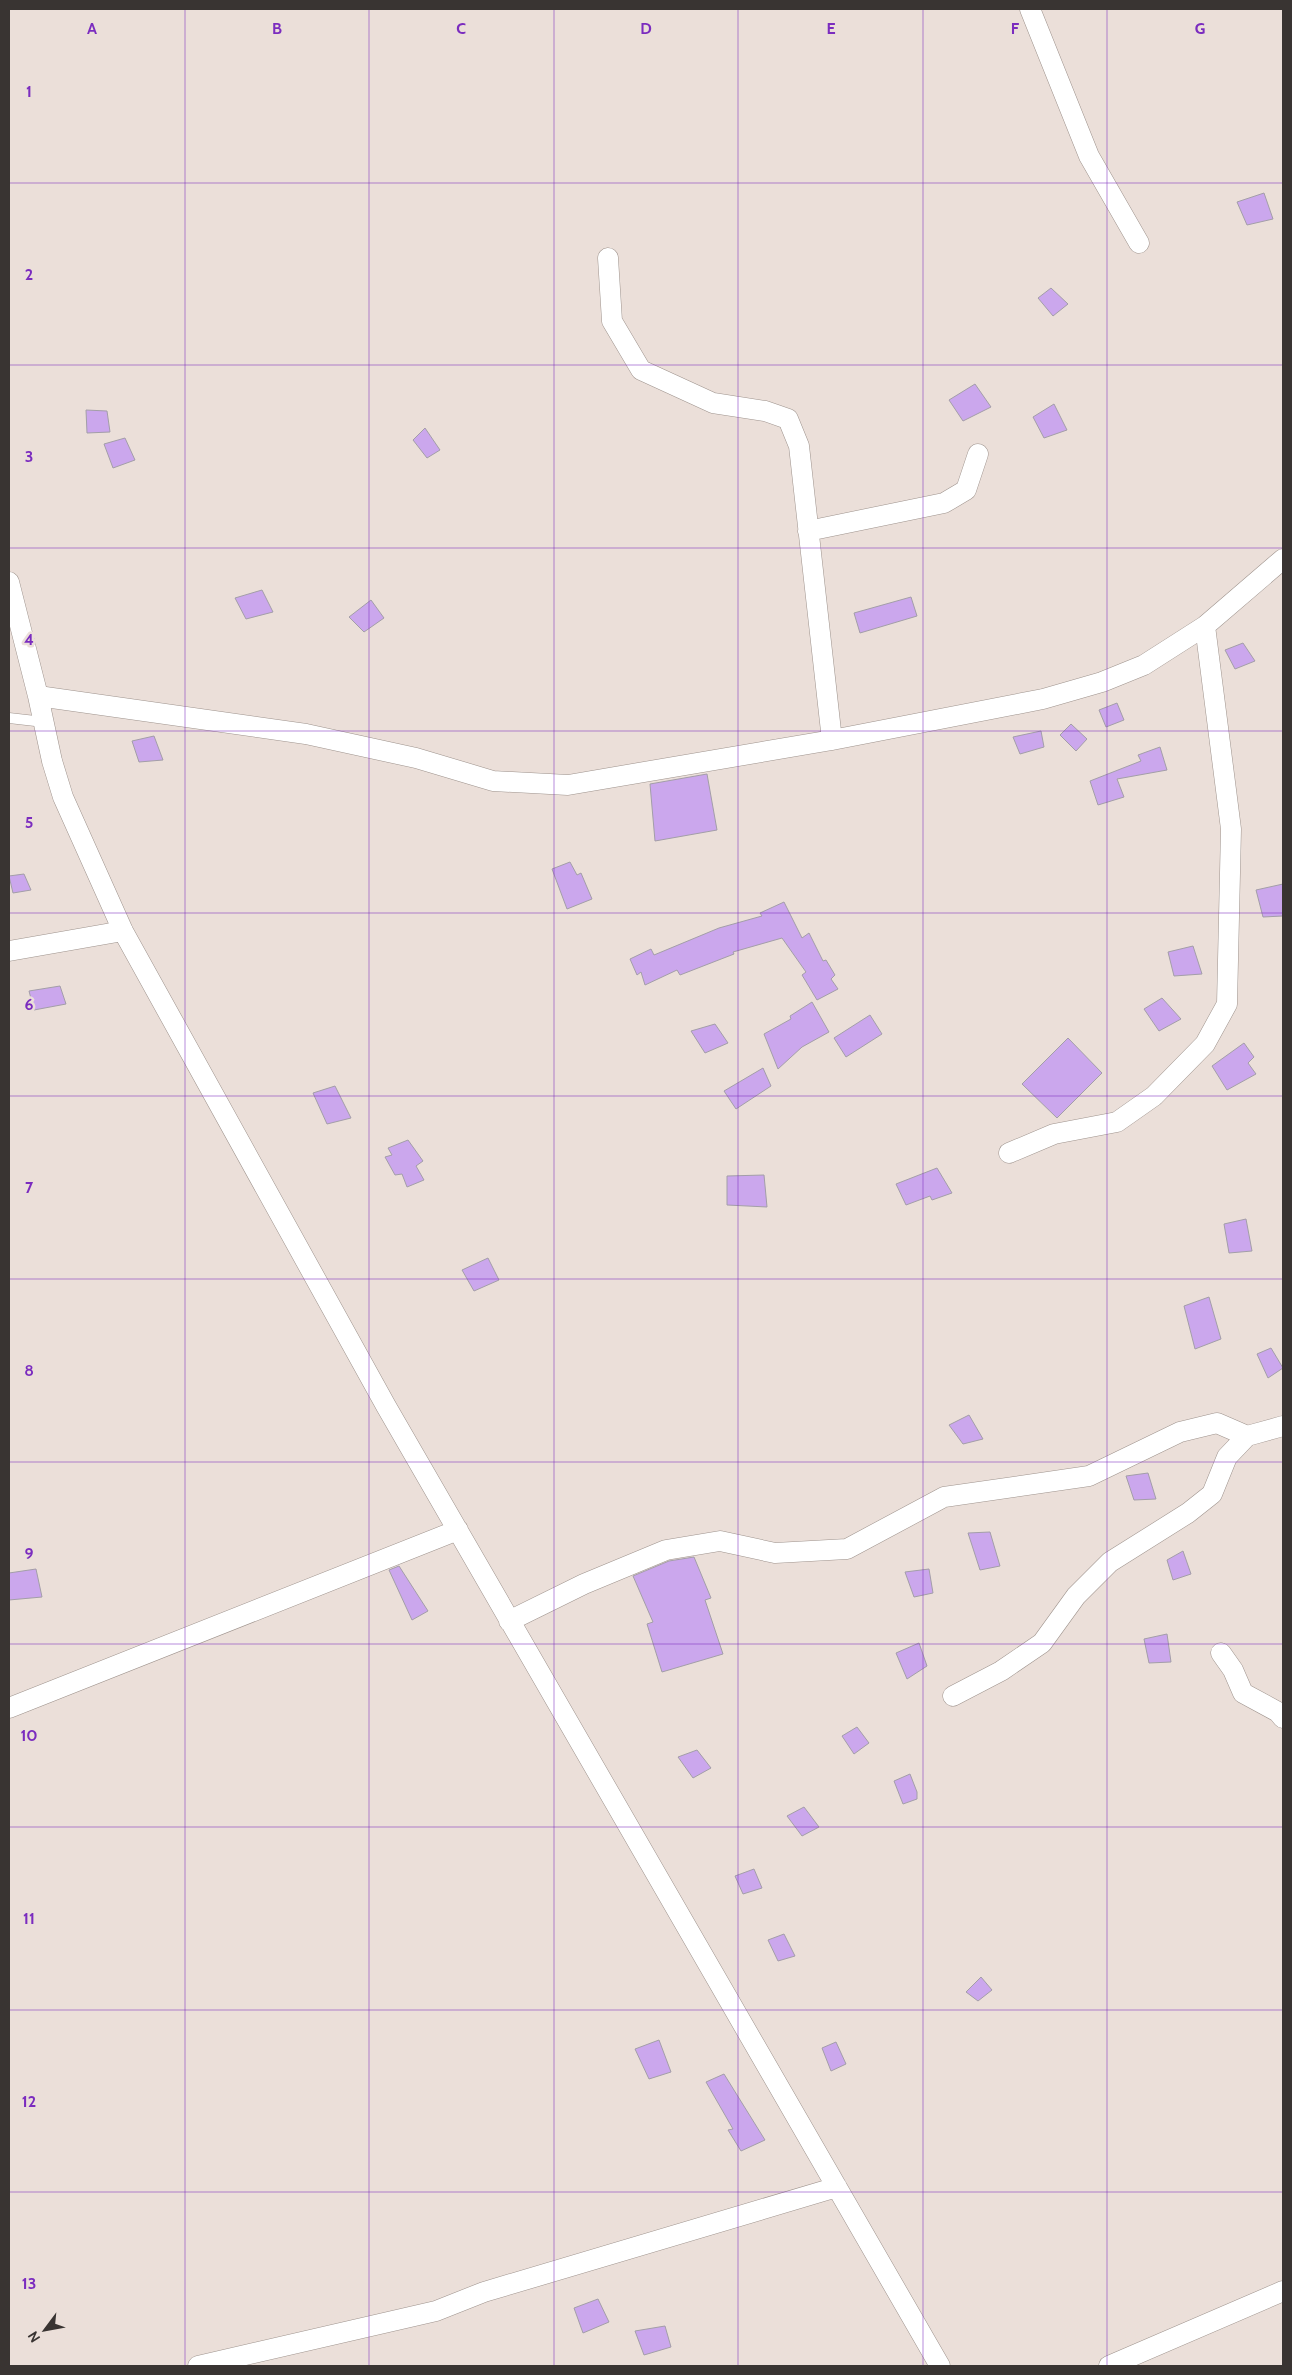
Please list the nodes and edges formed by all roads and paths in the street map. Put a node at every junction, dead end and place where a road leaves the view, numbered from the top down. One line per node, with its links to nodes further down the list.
1 (1030, 9): 2 (street)
2 (1139, 243)
3 (608, 258): 5 (street)
4 (978, 454): 5 (street)
5 (808, 531): 12 (street)
6 (1283, 559): 8 (street)
7 (9, 582): 9 (street)
8 (1205, 626): 12 (street); 15 (street)
9 (38, 696): 11 (street); 12 (street)
10 (9, 718): 11 (lane)
11 (44, 722): 13 (street)
12 (832, 740)
13 (123, 931): 14 (street); 18 (street)
14 (9, 951)
15 (1009, 1153)
16 (1283, 1426): 17 (street)
17 (1247, 1436): 19 (street); 21 (street)
18 (458, 1530): 19 (street); 22 (street)
19 (509, 1621): 24 (street)
20 (1221, 1653): 23 (street)
21 (953, 1696)
22 (9, 1708)
23 (1283, 1718)
24 (837, 2187): 26 (street); 27 (street)
25 (1283, 2291): 28 (street)
26 (198, 2366)
27 (940, 2366)
28 (1109, 2366)

